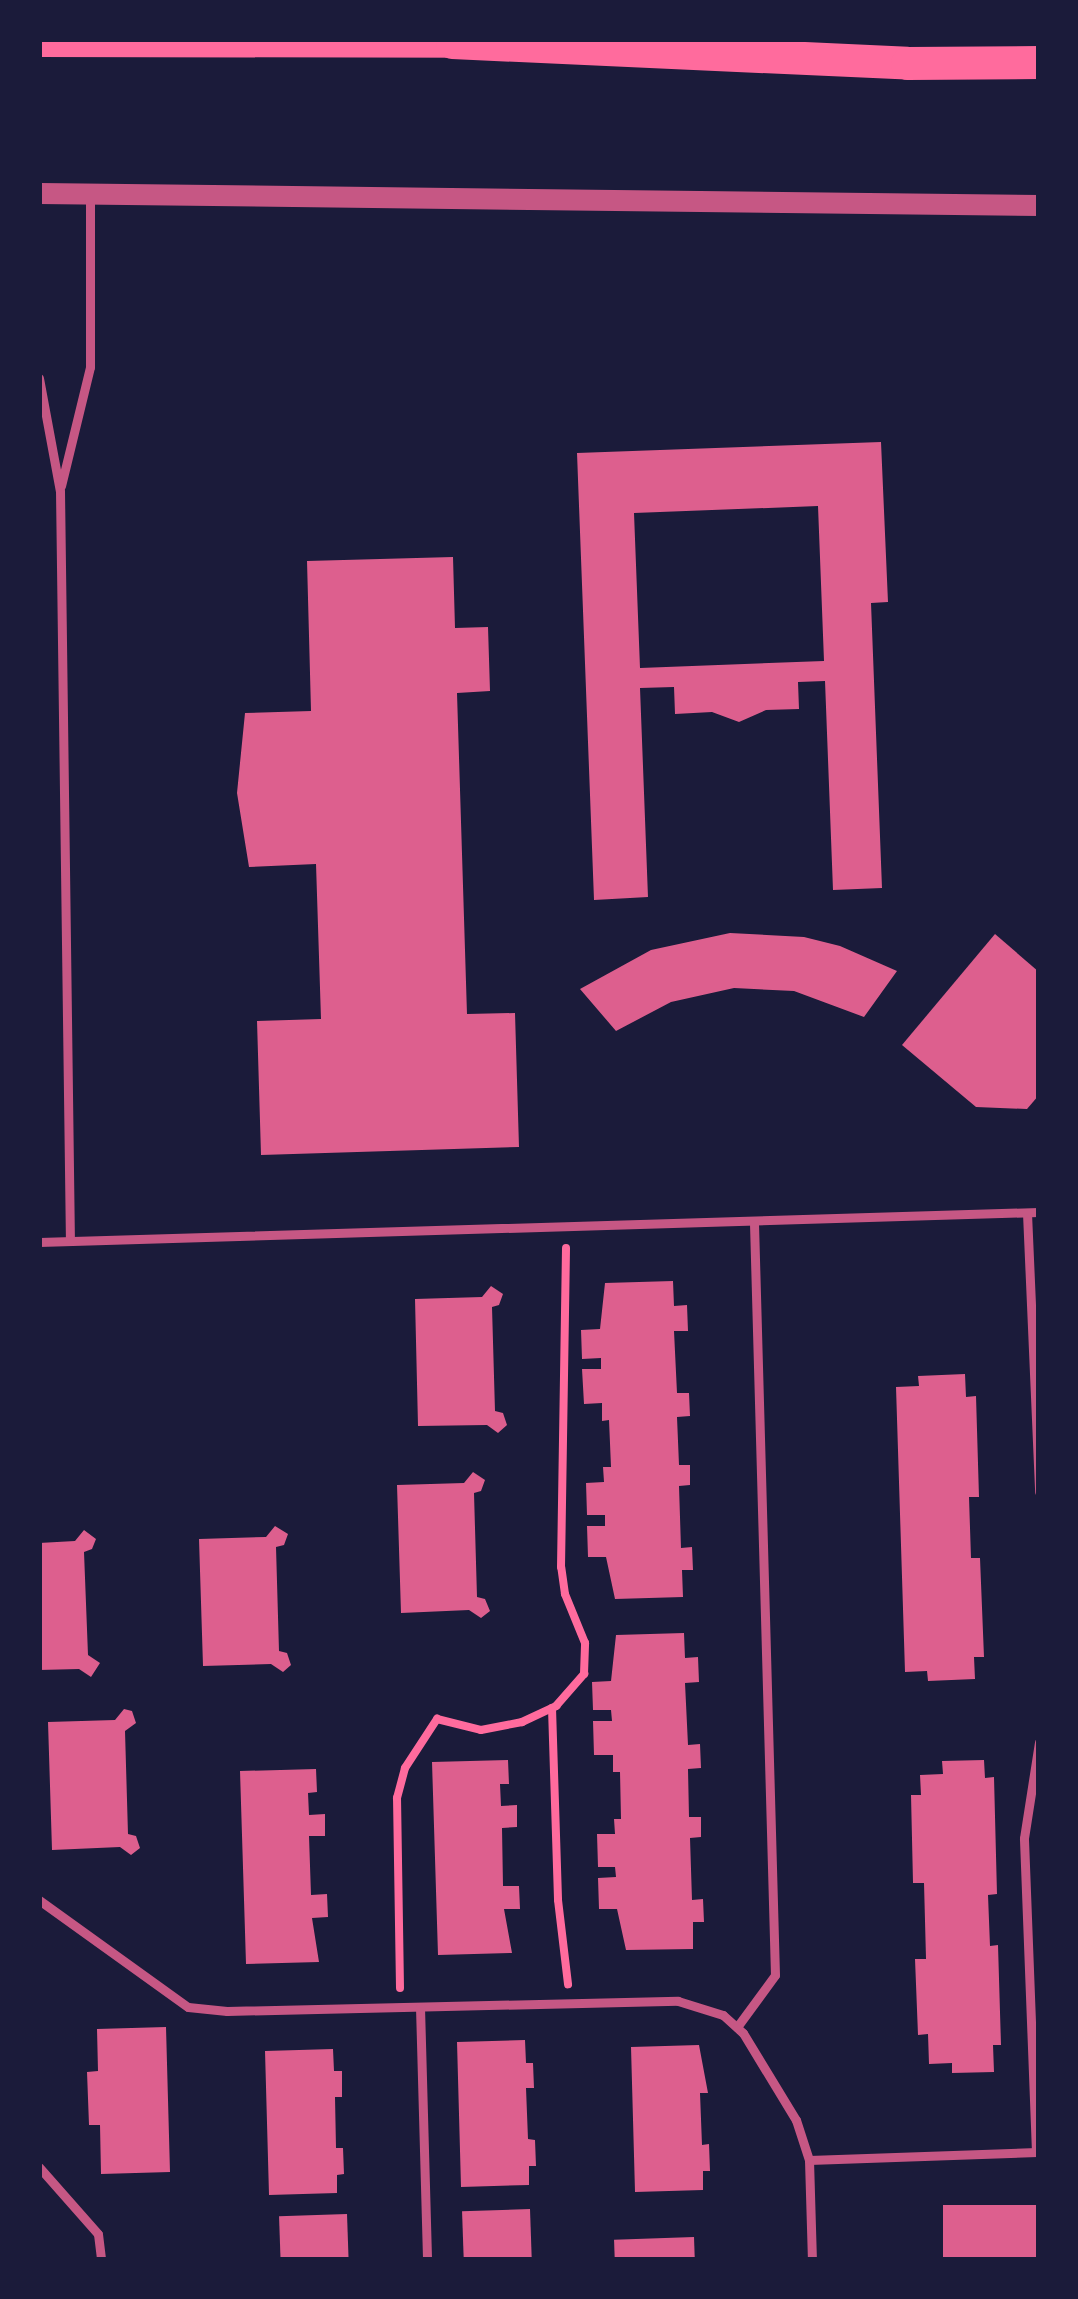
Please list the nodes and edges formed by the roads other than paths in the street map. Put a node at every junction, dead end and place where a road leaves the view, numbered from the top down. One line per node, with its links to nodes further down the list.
1 (504, 39): 3 (highway)
2 (39, 40): 3 (highway)
3 (452, 42): 4 (highway)
4 (1039, 62)
5 (39, 193): 6 (street)
6 (90, 194): 7 (street); 11 (lane)
7 (1039, 205)
8 (39, 378): 9 (lane)
9 (52, 449): 10 (lane); 11 (lane)
10 (39, 450)
11 (60, 491): 14 (lane)
12 (1033, 1212): 13 (lane); 16 (lane)
13 (754, 1220): 14 (lane); 20 (lane)
14 (70, 1241): 15 (lane)
15 (39, 1242)
16 (1039, 1492)
17 (1039, 1742): 21 (lane)
18 (39, 1900): 19 (lane)
19 (420, 2007): 20 (lane); 25 (lane)
20 (737, 2027): 22 (lane)
21 (1037, 2152): 22 (lane)
22 (808, 2160): 26 (lane)
23 (39, 2167): 24 (lane)
24 (101, 2260)
25 (427, 2260)
26 (812, 2260)

